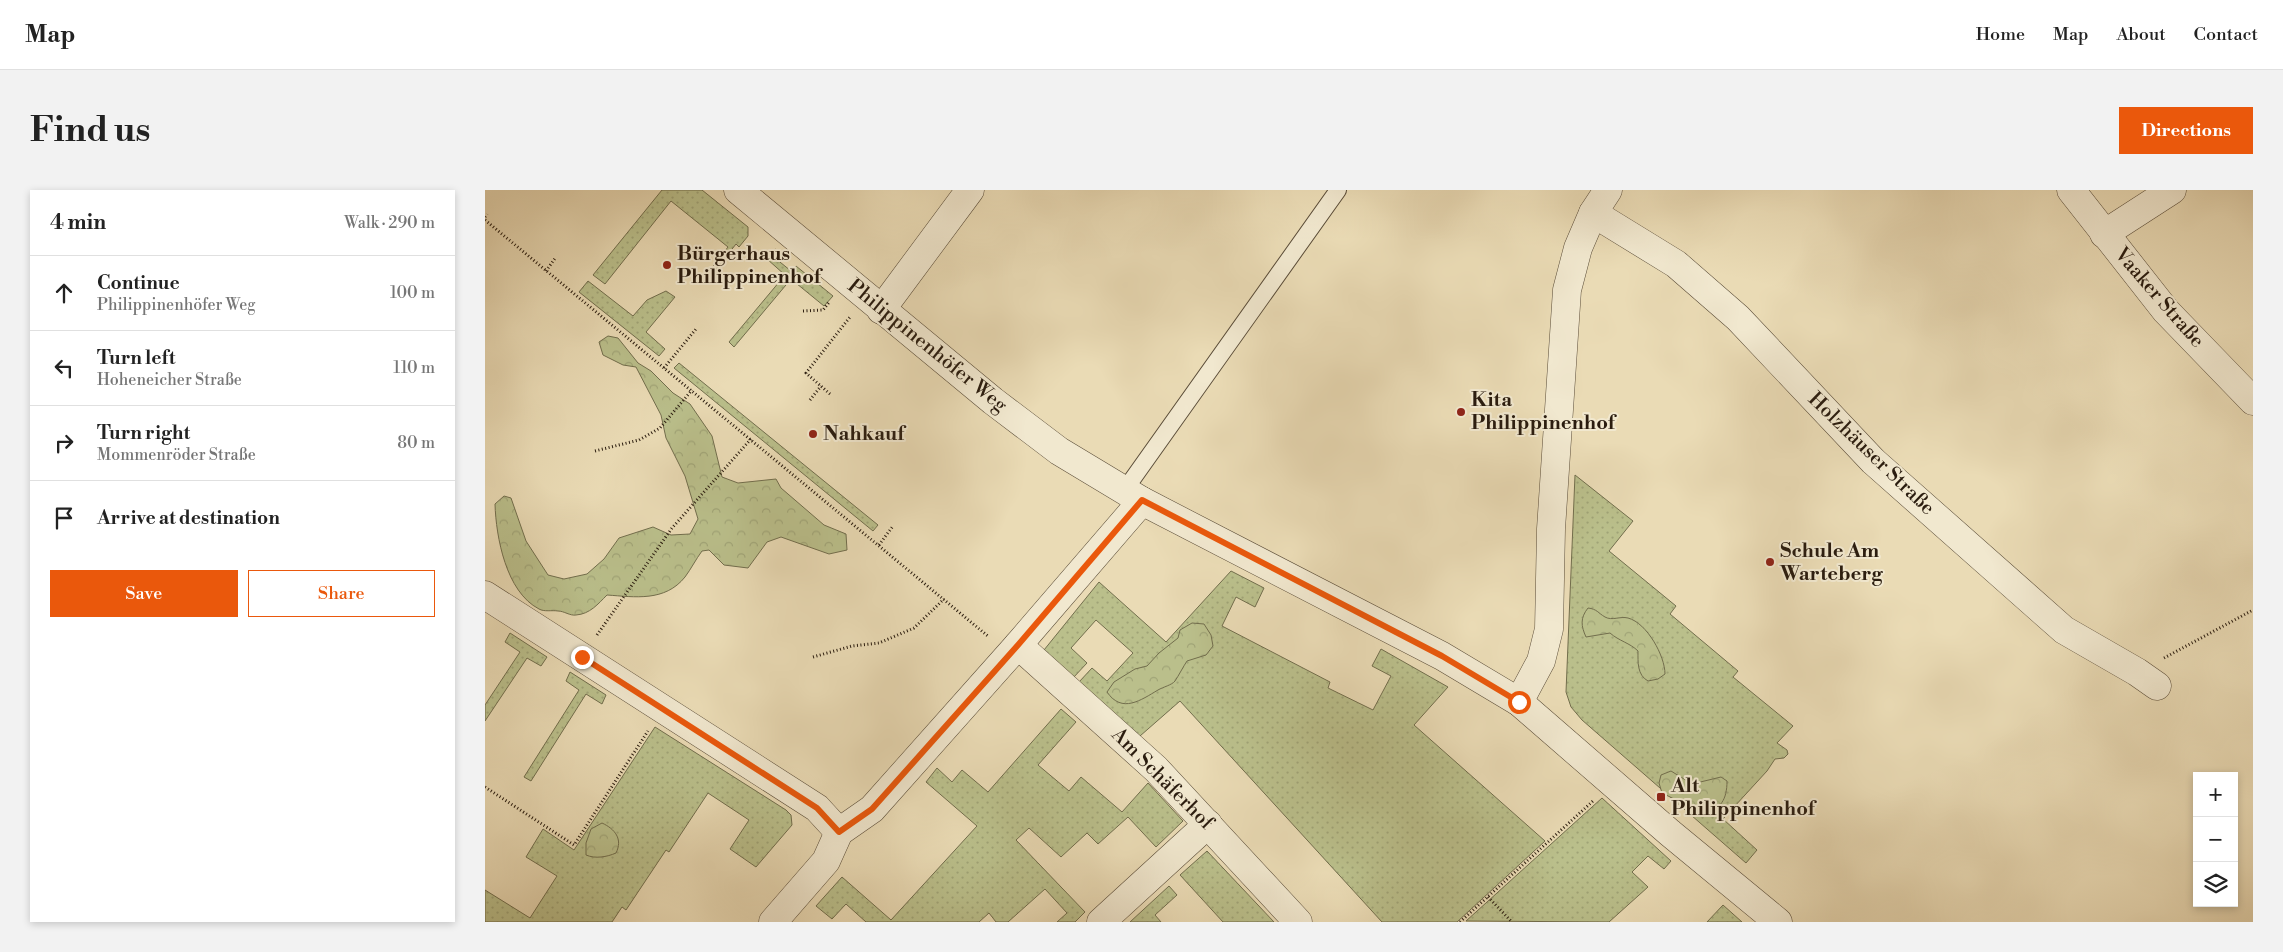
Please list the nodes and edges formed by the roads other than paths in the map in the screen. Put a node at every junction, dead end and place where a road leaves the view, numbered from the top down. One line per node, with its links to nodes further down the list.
1 (738, 190): 9 (street, Philippinenhöfer Weg)
2 (970, 190): 9 (street)
3 (1338, 190): 11 (lane)
4 (1607, 190): 7 (street)
5 (2071, 190): 8 (street, Vaaker Straße)
6 (2172, 190): 8 (street)
7 (1593, 213): 14 (street, Holzhäuser Straße); 15 (street)
8 (2104, 234): 10 (street, Vaaker Straße)
9 (874, 303): 11 (street, Philippinenhöfer Weg)
10 (2253, 401)
11 (1133, 496): 13 (street); 15 (street, Philippinenhöfer Weg)
12 (485, 596): 17 (street)
13 (1014, 649): 16 (street, Am Schäferhof); 17 (street)
14 (2147, 679)
15 (1519, 702): 21 (street, Philippinenhöfer Weg)
16 (1208, 824): 19 (street); 20 (street, Am Schäferhof)
17 (839, 832): 18 (street)
18 (773, 922)
19 (1101, 922)
20 (1297, 922)
21 (1778, 922)

